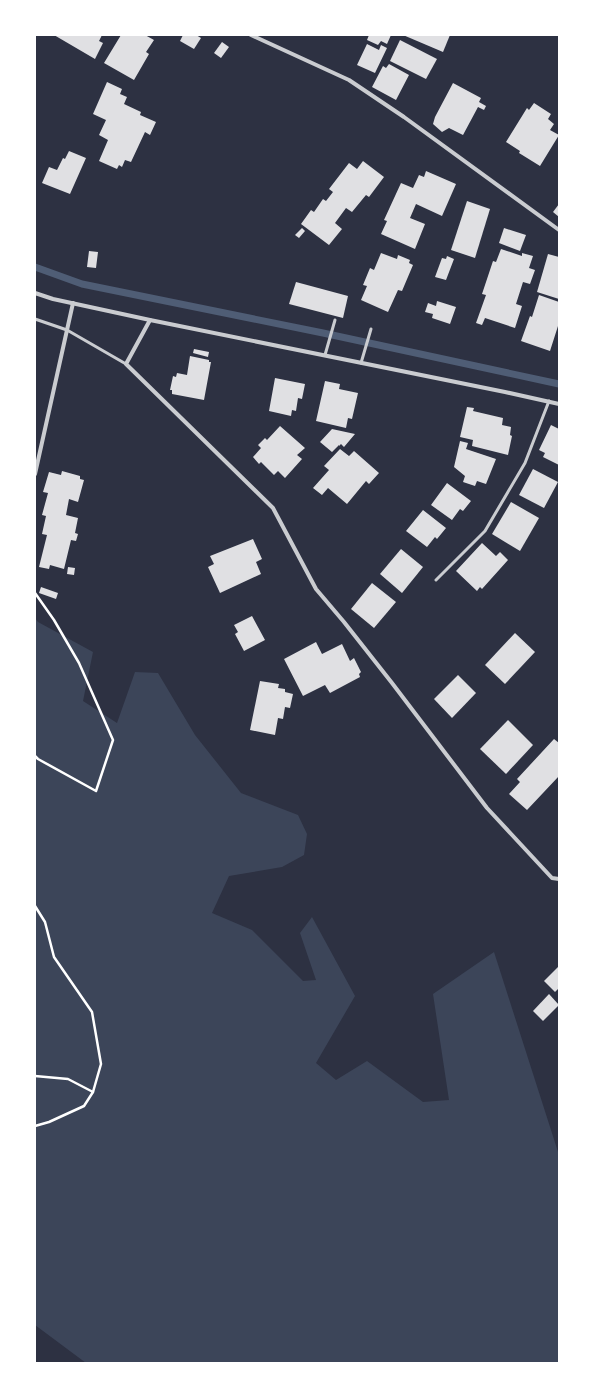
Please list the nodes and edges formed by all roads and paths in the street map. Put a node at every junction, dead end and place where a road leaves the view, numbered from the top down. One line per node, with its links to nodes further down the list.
1 (251, 35): 2 (street)
2 (559, 230)
3 (35, 293): 4 (street)
4 (73, 303): 6 (street); 9 (street)
5 (35, 319): 9 (lane)
6 (150, 320): 10 (street); 12 (street)
7 (335, 320): 10 (lane)
8 (372, 329): 11 (lane)
9 (67, 330): 12 (lane); 15 (street)
10 (325, 356): 11 (street)
11 (360, 362): 13 (street)
12 (126, 364): 19 (street)
13 (549, 402): 14 (street); 16 (lane)
14 (559, 404)
15 (35, 474)
16 (436, 580)
17 (35, 593): 18 (path)
18 (35, 756)
19 (559, 879)
20 (35, 906): 22 (path)
21 (35, 1076): 22 (path)
22 (93, 1092): 23 (path)
23 (35, 1126)

